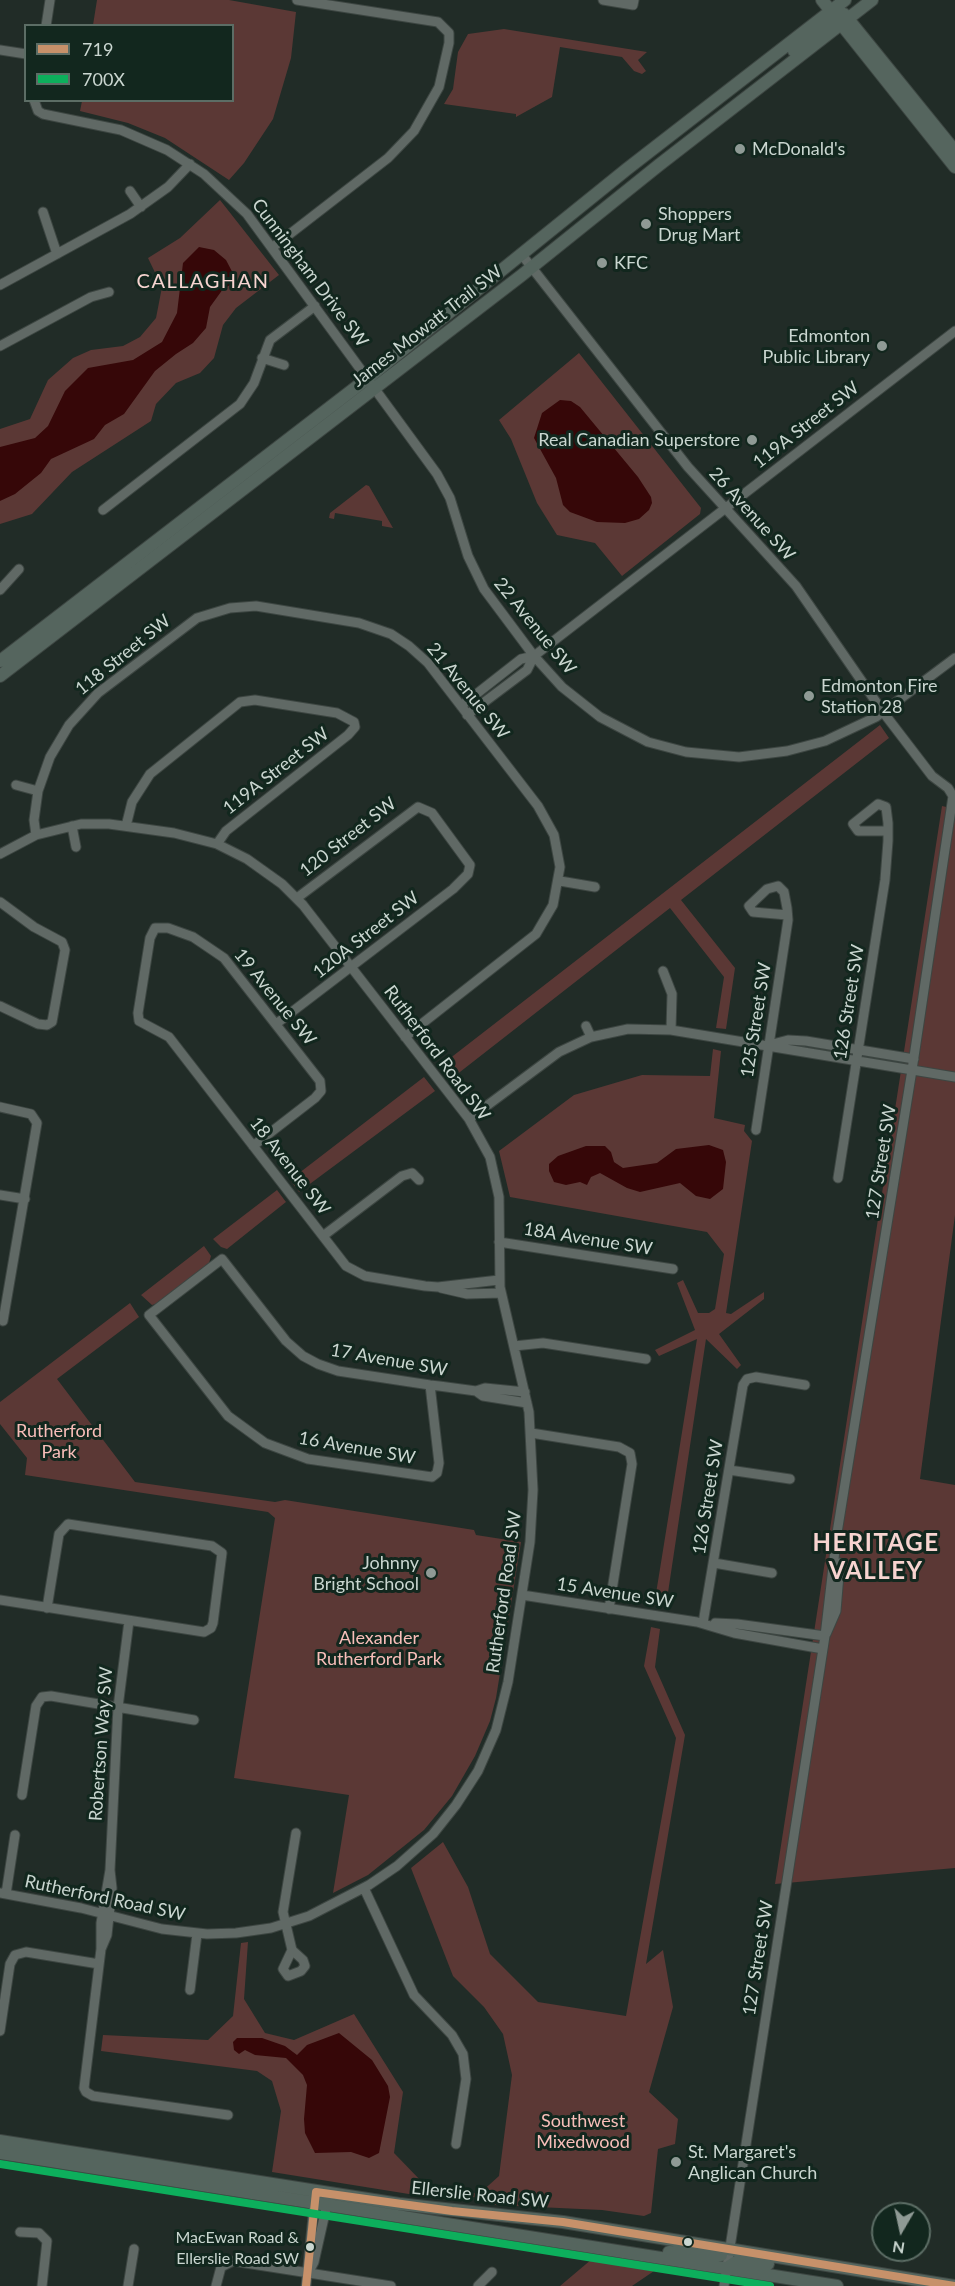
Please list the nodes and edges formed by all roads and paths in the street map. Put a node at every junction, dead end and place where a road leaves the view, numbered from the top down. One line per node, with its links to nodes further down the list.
1 (50, 0): 9 (street)
2 (297, 0): 23 (street)
3 (603, 0): 4 (street)
4 (634, 0)
5 (822, 0): 8 (main road)
6 (859, 0): 8 (main road)
7 (872, 0): 8 (main road, James Mowatt Trail SW)
8 (839, 12): 12 (main road, James Mowatt Trail SW); 15 (main road, James Mowatt Trail SW); 16 (main road); 18 (main road)
9 (46, 24)
10 (0, 50): 11 (street)
11 (24, 54)
12 (771, 57): 14 (main road, James Mowatt Trail SW); 15 (main road)
13 (35, 102): 17 (street, Cunningham Drive SW)
14 (678, 129): 21 (main road); 25 (main road, James Mowatt Trail SW)
15 (688, 142): 21 (main road, James Mowatt Trail SW)
16 (955, 151)
17 (190, 164): 20 (street); 23 (street, Cunningham Drive SW)
18 (955, 167)
19 (130, 191): 20 (street)
20 (141, 207): 24 (street)
21 (601, 210): 26 (main road, James Mowatt Trail SW)
22 (43, 212): 24 (street)
23 (273, 247): 29 (street, Cunningham Drive SW)
24 (57, 254): 27 (street)
25 (522, 255): 26 (street, 26 Avenue SW); 30 (main road); 35 (main road, James Mowatt Trail SW)
26 (531, 268): 30 (main road, James Mowatt Trail SW); 36 (street, 26 Avenue SW)
27 (0, 285)
28 (109, 292): 32 (street)
29 (315, 306): 33 (street); 35 (street, Cunningham Drive SW)
30 (474, 312): 35 (main road, James Mowatt Trail SW)
31 (955, 331): 36 (street, 119A Street SW)
32 (1, 344)
33 (262, 358): 34 (street); 37 (street)
34 (284, 365)
35 (371, 383): 41 (street, 22 Avenue SW); 43 (main road, James Mowatt Trail SW); 44 (main road, James Mowatt Trail SW)
36 (724, 509): 41 (street, 119A Street SW); 46 (street, 26 Avenue SW)
37 (103, 510)
38 (19, 569): 39 (street)
39 (0, 590)
40 (238, 606): 45 (street, 21 Avenue SW); 49 (street, 118 Street SW)
41 (534, 656): 45 (street, 119A Street SW); 46 (street, 22 Avenue SW); 47 (street, 119A Street SW)
42 (955, 658): 46 (street, 22 Avenue SW)
43 (0, 661)
44 (0, 676)
45 (461, 706): 47 (street, 21 Avenue SW)
46 (883, 712): 50 (street, 26 Avenue SW)
47 (467, 715): 59 (street, 21 Avenue SW)
48 (16, 784): 49 (street)
49 (38, 791): 55 (street, 118 Street SW)
50 (953, 796): 75 (street, 127 Street SW)
51 (422, 807): 61 (street, 120 Street SW); 65 (street, 120A Street SW)
52 (72, 826): 53 (street, Rutherford Road SW); 55 (street, Rutherford Road SW); 57 (street)
53 (126, 826): 56 (street, Rutherford Road SW); 56 (street, 119A Street SW)
54 (888, 831): 74 (street, 126 Street SW)
55 (36, 835): 58 (street, Rutherford Road SW)
56 (217, 844): 61 (street, Rutherford Road SW)
57 (76, 847)
58 (0, 854)
59 (560, 881): 60 (street); 71 (street, 21 Avenue SW)
60 (595, 887)
61 (297, 898): 65 (street, Rutherford Road SW)
62 (0, 902): 67 (street)
63 (787, 915): 73 (street, 125 Street SW)
64 (158, 927): 68 (street, 19 Avenue SW); 82 (street, 18 Avenue SW)
65 (351, 968): 68 (street, 120A Street SW); 71 (street, Rutherford Road SW)
66 (663, 971): 70 (street)
67 (0, 1006)
68 (276, 1024): 82 (street, 19 Avenue SW)
69 (586, 1026): 72 (street)
70 (671, 1030): 72 (street); 73 (street)
71 (405, 1037): 80 (street, Rutherford Road SW)
72 (591, 1037): 80 (street)
73 (769, 1045): 74 (street); 76 (street); 81 (street, 125 Street SW)
74 (858, 1050): 75 (street); 76 (street, 126 Street SW)
75 (914, 1059): 77 (street, 127 Street SW)
76 (856, 1061): 77 (street); 83 (street, 126 Street SW)
77 (912, 1070): 78 (street); 115 (street, 127 Street SW)
78 (955, 1077)
79 (0, 1107): 86 (street)
80 (469, 1119): 88 (street, Rutherford Road SW)
81 (756, 1130)
82 (254, 1146): 87 (street, 18 Avenue SW)
83 (838, 1178)
84 (419, 1180): 87 (street)
85 (0, 1195): 86 (street)
86 (25, 1199): 92 (street)
87 (323, 1236): 93 (street, 18 Avenue SW)
88 (499, 1242): 89 (street, 18A Avenue SW); 90 (street, Rutherford Road SW)
89 (673, 1269)
90 (499, 1280): 93 (street, 18 Avenue SW); 94 (street, Rutherford Road SW)
91 (0, 1281): 92 (street)
92 (12, 1283): 96 (street)
93 (438, 1287): 94 (street, 18 Avenue SW)
94 (501, 1293): 97 (street, Rutherford Road SW)
95 (149, 1315): 99 (street, 17 Avenue SW); 99 (street, 16 Avenue SW)
96 (3, 1321)
97 (514, 1346): 98 (street); 102 (street, Rutherford Road SW)
98 (646, 1359)
99 (430, 1385): 101 (street, 17 Avenue SW)
100 (805, 1385): 105 (street, 126 Street SW)
101 (476, 1391): 102 (street, 17 Avenue SW); 103 (street)
102 (525, 1392): 103 (street, Rutherford Road SW)
103 (527, 1402): 104 (street, Rutherford Road SW)
104 (531, 1433): 109 (street, Rutherford Road SW); 112 (street)
105 (729, 1470): 106 (street); 107 (street, 126 Street SW)
106 (790, 1479)
107 (714, 1563): 108 (street); 114 (street, 126 Street SW)
108 (772, 1573)
109 (522, 1594): 112 (street, 15 Avenue SW); 122 (street, Rutherford Road SW)
110 (0, 1600): 111 (street)
111 (47, 1608): 113 (street); 113 (street)
112 (609, 1609): 114 (street, 15 Avenue SW)
113 (129, 1621): 117 (street, Robertson Way SW)
114 (704, 1623): 115 (street, 15 Avenue SW); 116 (street, 15 Avenue SW)
115 (825, 1636): 116 (street, 127 Street SW)
116 (822, 1650): 139 (street, 127 Street SW)
117 (118, 1707): 118 (street); 119 (street); 124 (street, Robertson Way SW)
118 (194, 1720)
119 (21, 1795)
120 (296, 1833): 125 (street)
121 (15, 1835): 123 (street, Rutherford Road SW)
122 (363, 1888): 125 (street, Rutherford Road SW); 133 (street)
123 (2, 1894): 124 (street, Rutherford Road SW)
124 (105, 1914): 126 (street, Rutherford Road SW); 128 (street, Robertson Way SW)
125 (285, 1924): 126 (street, Rutherford Road SW); 127 (street)
126 (197, 1934): 129 (street, Rutherford Road SW)
127 (292, 1950)
128 (99, 1964): 130 (street); 131 (street, Robertson Way SW)
129 (190, 1990)
130 (0, 2031)
131 (228, 2115)
132 (0, 2141): 135 (main road, Ellerslie Road SW)
133 (456, 2144)
134 (0, 2153): 135 (main road, Ellerslie Road SW)
135 (321, 2198): 137 (main road, Ellerslie Road SW); 139 (main road, Ellerslie Road SW); 143 (street)
136 (20, 2232): 144 (street)
137 (582, 2246): 139 (main road); 140 (main road, Ellerslie Road SW)
138 (134, 2249): 145 (street)
139 (730, 2250): 140 (street, 127 Street SW); 142 (main road, Ellerslie Road SW)
140 (727, 2268): 142 (main road); 150 (street, 127 Street SW); 151 (main road, Ellerslie Road SW)
141 (492, 2272): 149 (street)
142 (868, 2272): 152 (main road, Ellerslie Road SW)
143 (308, 2273): 146 (street); 147 (street); 148 (street)
144 (42, 2286)
145 (128, 2286)
146 (216, 2286)
147 (306, 2286)
148 (391, 2286)
149 (478, 2286)
150 (724, 2286)
151 (837, 2286)
152 (955, 2286)

